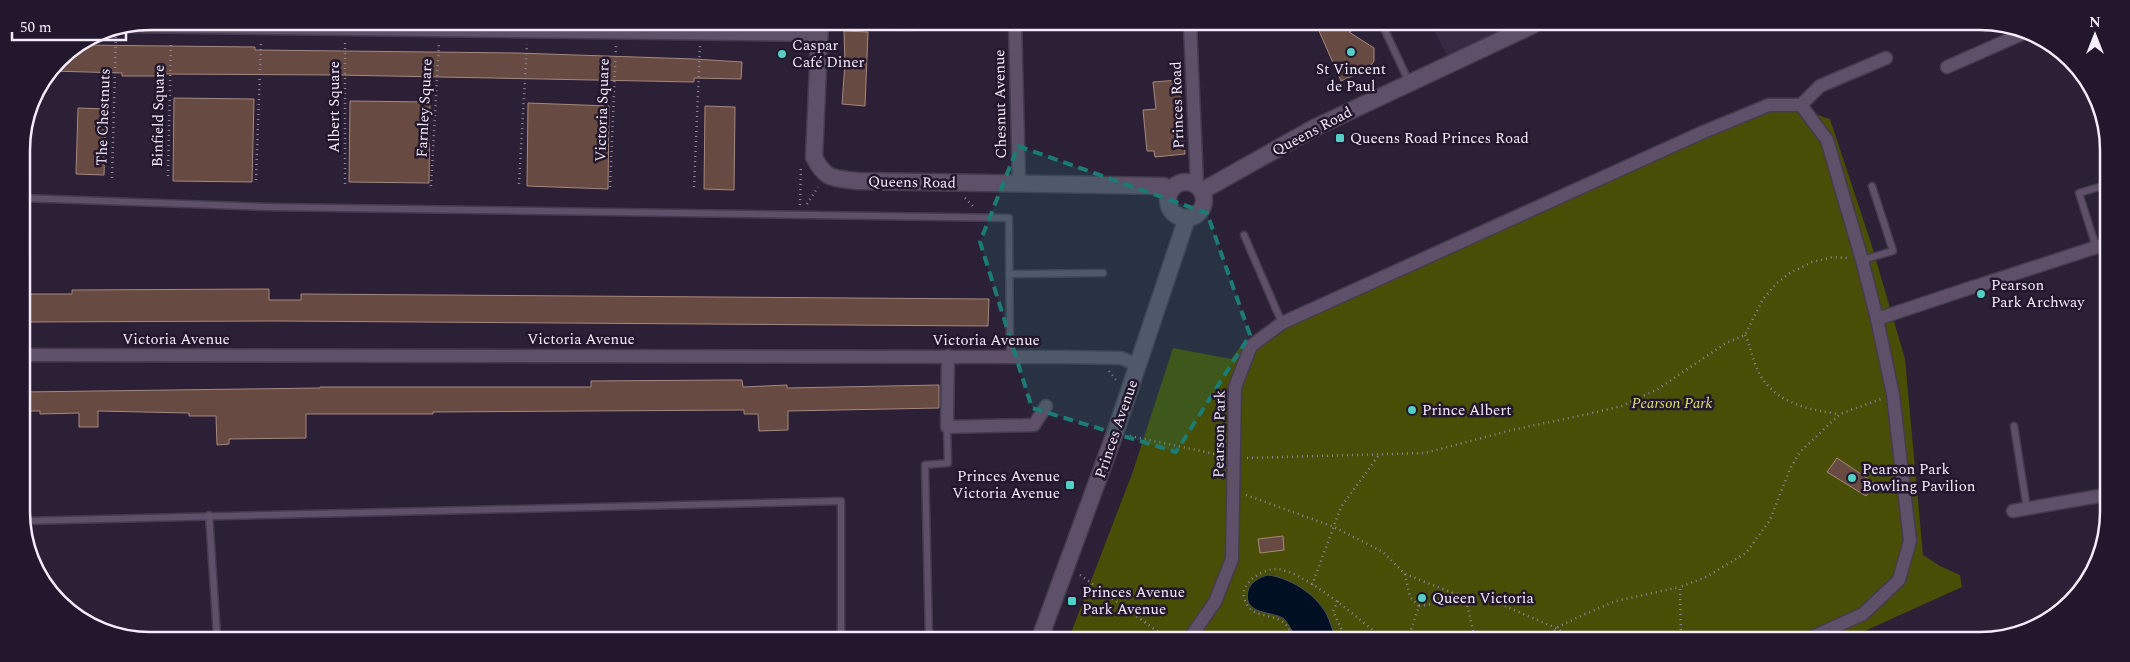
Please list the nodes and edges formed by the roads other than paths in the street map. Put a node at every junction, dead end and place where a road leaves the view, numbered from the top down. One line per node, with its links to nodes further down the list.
1 (392, 30): 2 (street)
2 (806, 30)
3 (820, 30): 13 (street, Queens Road)
4 (1015, 30): 13 (street, Chesnut Avenue)
5 (1190, 30): 16 (street, Princes Road)
6 (1385, 30): 11 (lane)
7 (1522, 30): 11 (street, Queens Road)
8 (2016, 36): 10 (street)
9 (1886, 58): 12 (street)
10 (1947, 67)
11 (1409, 82): 16 (street, Queens Road)
12 (1801, 105): 23 (street); 27 (street, Pearson Park)
13 (1019, 183): 17 (street, Queens Road)
14 (1872, 186): 23 (lane)
15 (2100, 187): 21 (lane)
16 (1200, 188): 17 (street); 19 (street)
17 (1171, 189): 19 (street)
18 (30, 198): 25 (lane)
19 (1187, 218): 31 (street, Princes Avenue)
20 (1244, 235): 27 (lane)
21 (2100, 244)
22 (2100, 246): 26 (street)
23 (1862, 260): 26 (street)
24 (1103, 272): 25 (lane)
25 (1010, 274): 30 (lane)
26 (1877, 319): 45 (street)
27 (1282, 324): 44 (street, Pearson Park)
28 (30, 355): 29 (street, Victoria Avenue)
29 (948, 356): 30 (street, Victoria Avenue); 34 (street)
30 (1010, 357): 31 (street, Victoria Avenue)
31 (1138, 365): 43 (street, Princes Avenue)
32 (1046, 406): 34 (street)
33 (2014, 426): 36 (lane)
34 (947, 427): 42 (lane)
35 (2100, 496): 36 (street)
36 (2027, 509): 37 (street)
37 (2013, 511)
38 (209, 515): 39 (lane); 40 (lane); 41 (lane)
39 (30, 521)
40 (217, 632)
41 (841, 632)
42 (929, 632)
43 (1042, 632)
44 (1194, 632)
45 (1824, 632)

